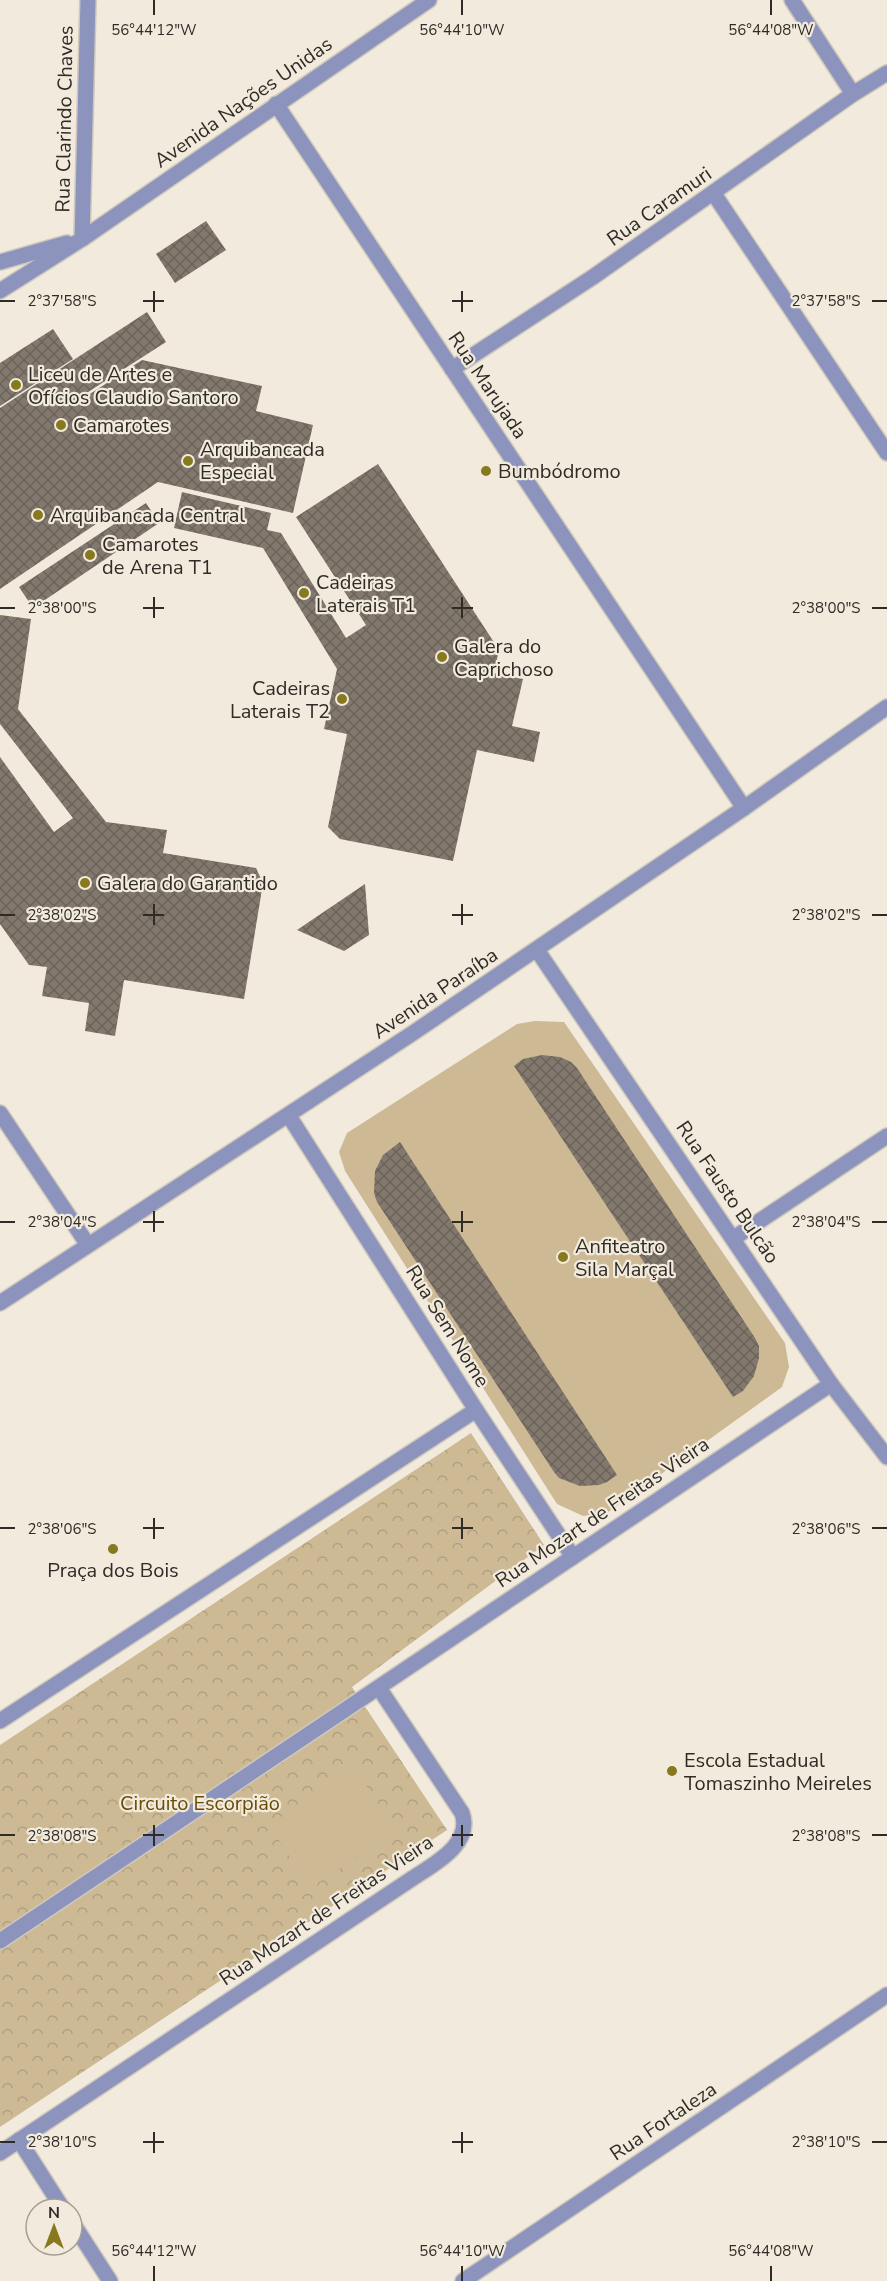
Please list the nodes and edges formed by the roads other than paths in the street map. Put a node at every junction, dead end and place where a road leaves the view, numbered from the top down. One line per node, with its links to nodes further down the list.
1 (88, 0): 8 (street, Rua Clarindo Chaves)
2 (429, 0): 6 (street, Avenida Nações Unidas)
3 (792, 0): 5 (street)
4 (887, 73): 5 (street, Rua Caramuri)
5 (853, 94): 7 (street, Rua Caramuri)
6 (276, 104): 8 (street, Avenida Nações Unidas); 11 (street, Rua Marujada)
7 (714, 194): 11 (street, Rua Caramuri); 12 (street)
8 (82, 239): 9 (street); 10 (street, Avenida Nações Unidas)
9 (0, 262)
10 (0, 291)
11 (452, 369): 14 (street, Rua Marujada)
12 (887, 453)
13 (887, 707): 14 (street, Avenida Paraíba)
14 (744, 808): 15 (street, Avenida Paraíba)
15 (537, 950): 17 (street, Avenida Paraíba); 19 (street, Rua Fausto Bulcão)
16 (0, 1113): 20 (street)
17 (289, 1116): 20 (street, Avenida Paraíba); 23 (street, Rua Sem Nome)
18 (887, 1136): 19 (street)
19 (734, 1238): 22 (street, Rua Fausto Bulcão)
20 (88, 1245): 21 (street, Avenida Paraíba)
21 (0, 1303)
22 (831, 1384): 24 (street, Rua Fausto Bulcão); 25 (street, Rua Mozart de Freitas Vieira)
23 (476, 1410): 25 (street, Rua Sem Nome); 27 (street)
24 (887, 1457)
25 (573, 1557): 26 (street, Rua Mozart de Freitas Vieira)
26 (379, 1688): 28 (street); 30 (street, Rua Mozart de Freitas Vieira)
27 (0, 1721)
28 (0, 1941)
29 (887, 1995): 35 (street, Rua Fortaleza)
30 (19, 2140): 31 (street, Rua Mozart de Freitas Vieira); 32 (street)
31 (0, 2153)
32 (55, 2197)
33 (84, 2241): 34 (street)
34 (110, 2281)
35 (463, 2281)

